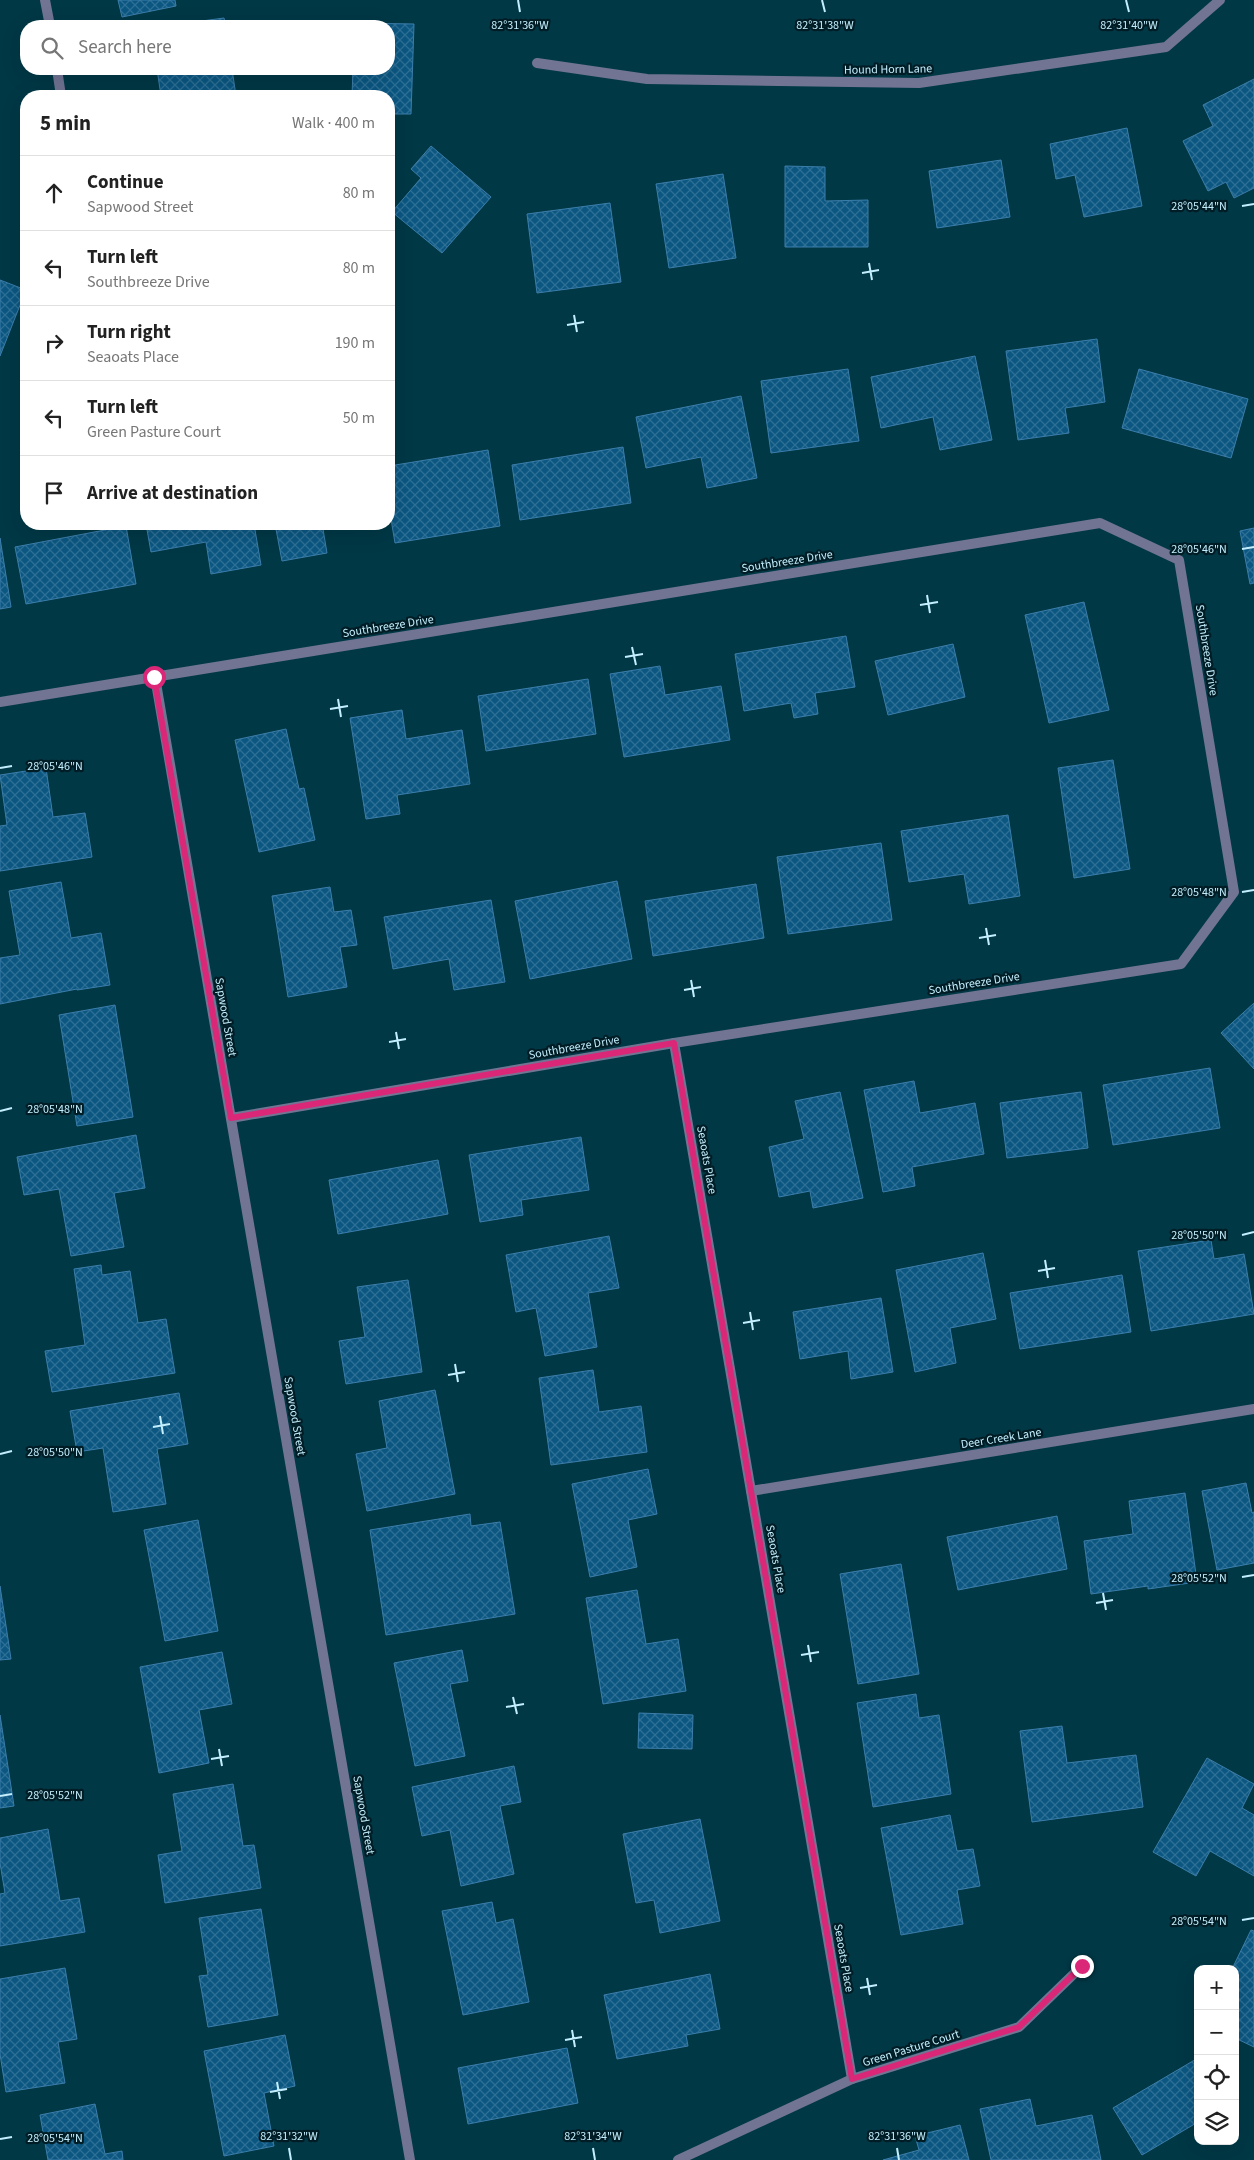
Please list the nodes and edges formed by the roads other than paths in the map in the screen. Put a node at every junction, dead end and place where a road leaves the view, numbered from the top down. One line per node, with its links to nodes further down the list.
1 (45, 0): 3 (street)
2 (1220, 0): 4 (street, Hound Horn Lane)
3 (49, 20)
4 (537, 63)
5 (57, 75): 6 (street)
6 (60, 90)
7 (154, 677): 8 (street, Southbreeze Drive); 9 (street, Southbreeze Drive); 10 (street, Sapwood Street)
8 (0, 702)
9 (674, 1043): 10 (street, Southbreeze Drive); 12 (street, Seaoats Place)
10 (231, 1118): 15 (street, Sapwood Street)
11 (1254, 1409): 12 (street, Deer Creek Lane)
12 (751, 1491): 14 (street, Seaoats Place)
13 (1082, 1966): 14 (street, Green Pasture Court)
14 (852, 2079): 16 (street, Green Pasture Court)
15 (410, 2160)
16 (678, 2160)

